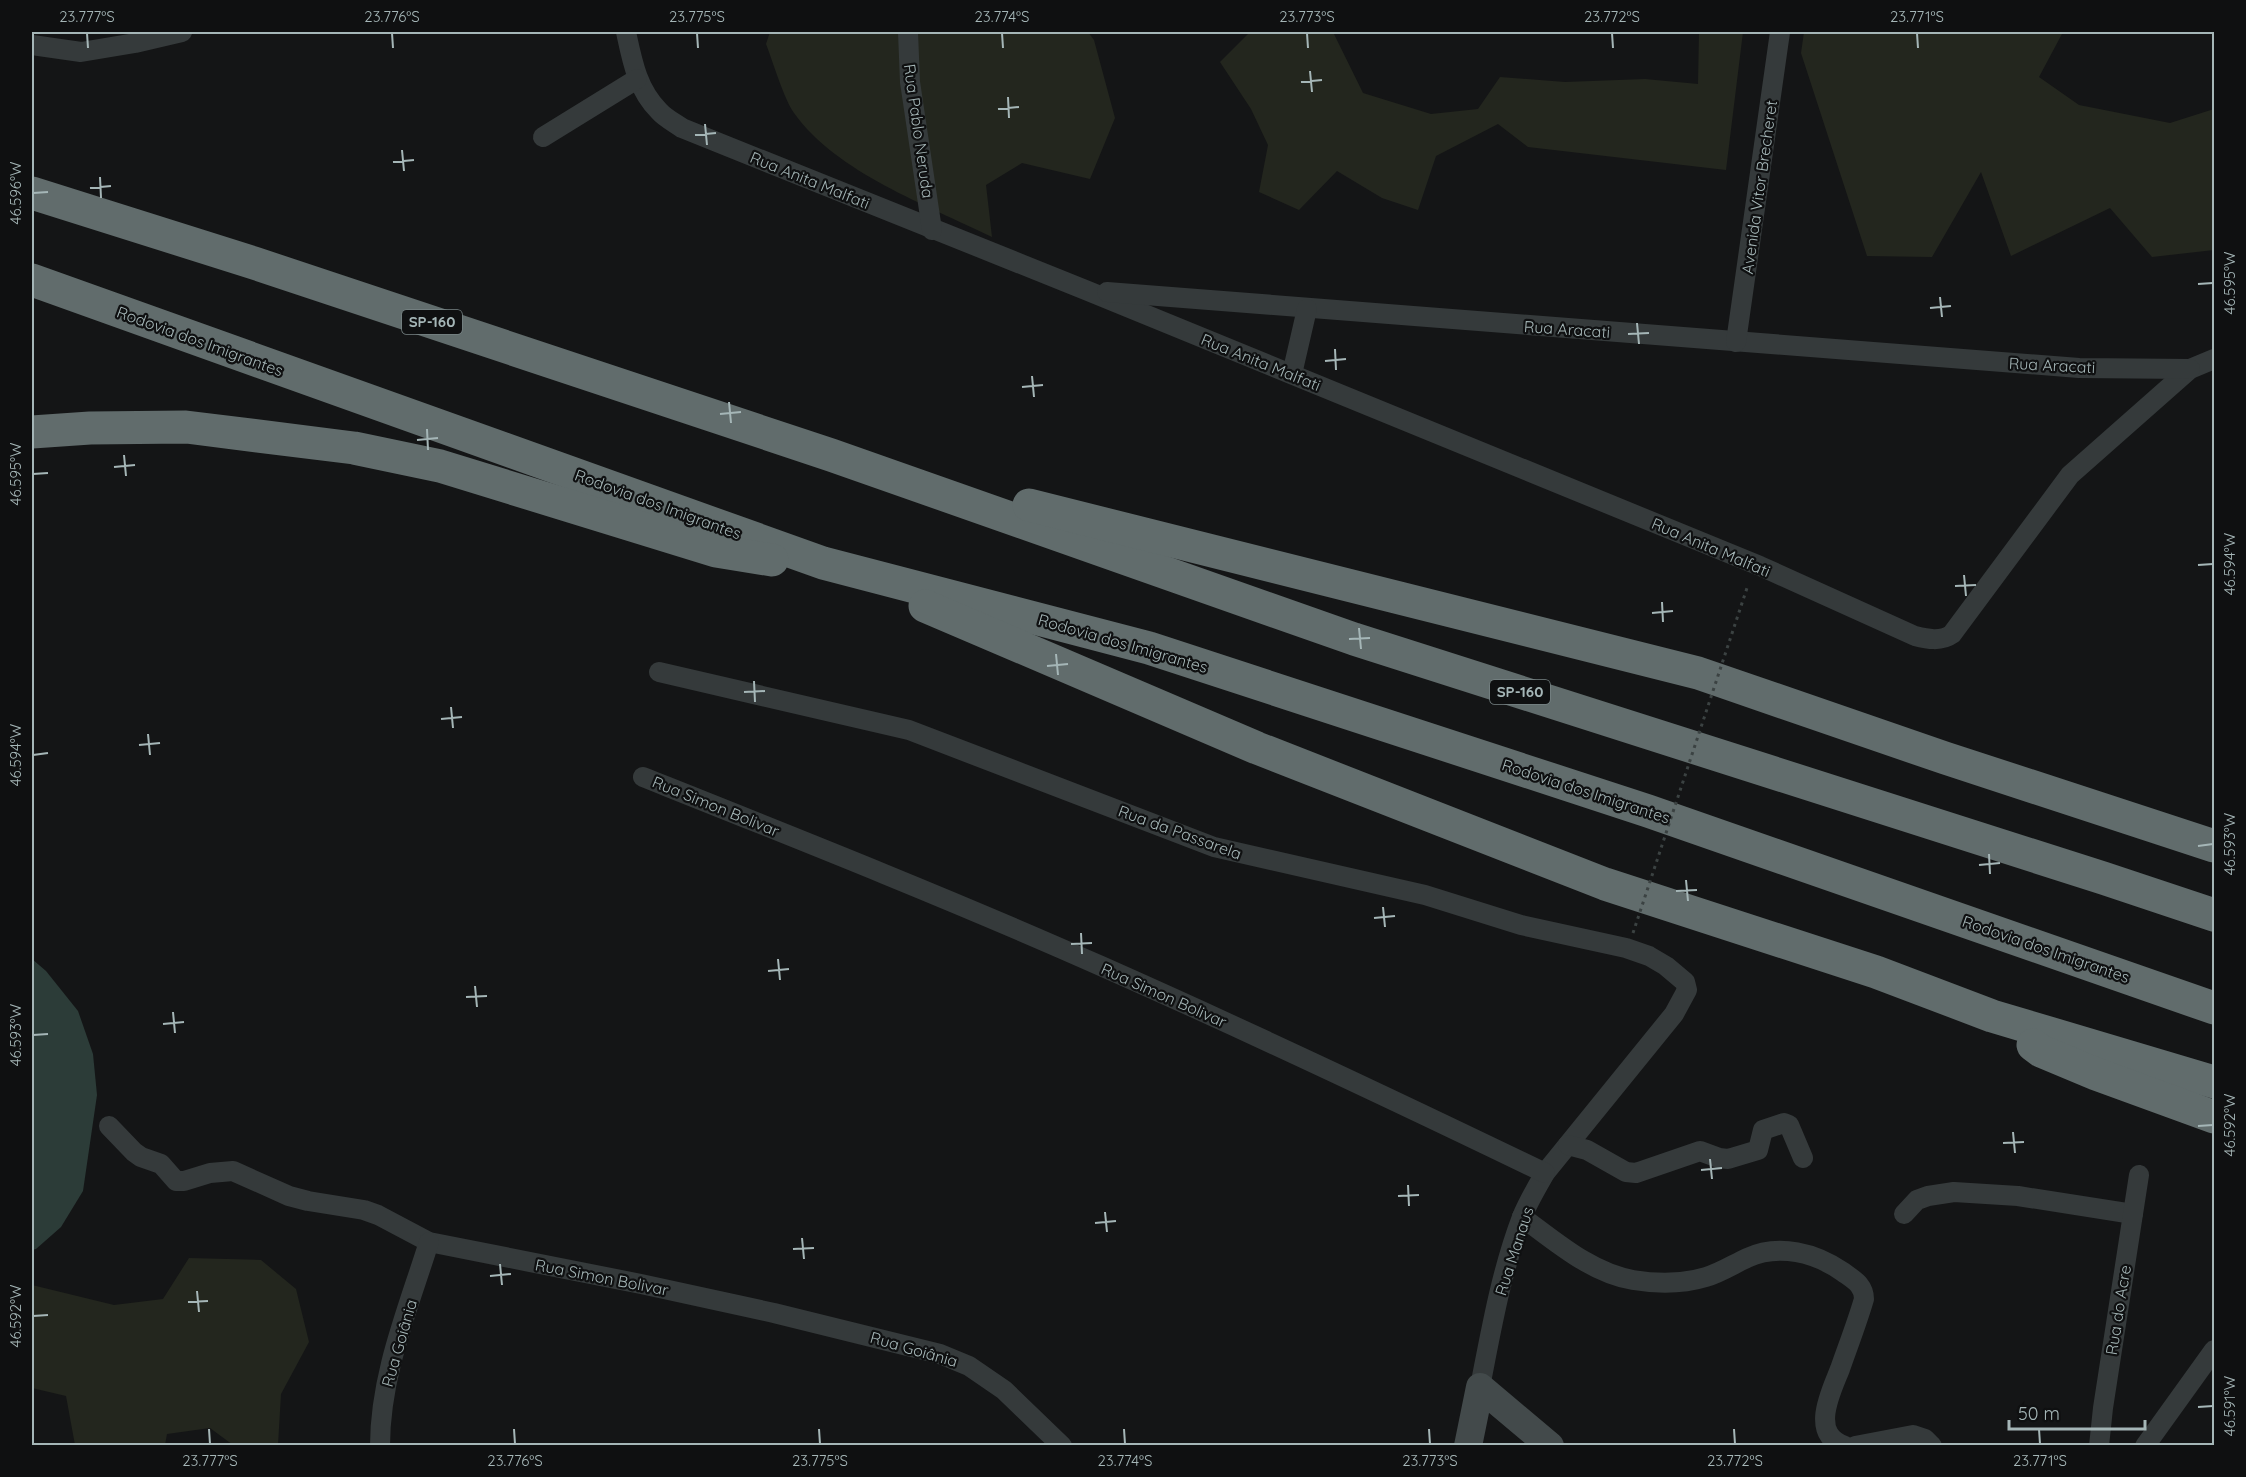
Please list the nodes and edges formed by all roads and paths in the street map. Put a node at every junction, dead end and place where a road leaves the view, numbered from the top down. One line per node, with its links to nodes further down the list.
1 (182, 32): 5 (street)
2 (626, 32): 6 (street, Rua Anita Malfati)
3 (908, 32): 9 (street, Rua Pablo Neruda)
4 (1780, 32): 13 (street, Avenida Vitor Brecheret)
5 (32, 45)
6 (637, 79): 7 (street); 9 (street, Rua Anita Malfati)
7 (543, 137)
8 (32, 193): 18 (highway, SP-160)
9 (933, 230): 11 (street, Rua Anita Malfati)
10 (32, 280): 19 (highway, Rodovia dos Imigrantes)
11 (1089, 291): 12 (street, Rua Aracati); 16 (street, Rua Anita Malfati)
12 (1307, 309): 13 (street, Rua Aracati); 16 (street)
13 (1736, 342): 15 (street, Rua Aracati)
14 (2214, 359): 15 (street)
15 (2190, 369): 16 (street, Rua Anita Malfati)
16 (1292, 374)
17 (32, 432): 19 (highway)
18 (831, 455): 23 (highway); 24 (highway, SP-160)
19 (823, 563): 27 (highway, Rodovia dos Imigrantes); 28 (highway)
20 (1748, 585): 25 (path, bridge)
21 (659, 672): 26 (street, Rua da Passarela)
22 (643, 777): 34 (street, Rua Simon Bolivar)
23 (2214, 846)
24 (2214, 915)
25 (1633, 933)
26 (1684, 997): 32 (street, Rua Manaus)
27 (2214, 1008)
28 (1992, 1016): 29 (highway); 30 (highway)
29 (2214, 1082)
30 (2214, 1117)
31 (110, 1126): 39 (street, Rua Simon Bolivar)
32 (1568, 1144): 33 (street); 34 (street, Rua Manaus)
33 (1803, 1158)
34 (1545, 1173): 38 (street, Rua Manaus)
35 (2139, 1175): 37 (street, Rua do Acre)
36 (1904, 1214): 37 (street)
37 (2133, 1214): 50 (street, Rua do Acre)
38 (1522, 1217): 42 (street, Rua Manaus); 47 (street)
39 (429, 1242): 40 (street, Rua Simon Bolivar); 43 (street, Rua Goiânia)
40 (774, 1313): 44 (street, Rua Goiânia)
41 (2214, 1350): 51 (street)
42 (1480, 1387): 45 (street, Rua Manaus); 46 (street)
43 (380, 1446)
44 (1062, 1446)
45 (1468, 1446)
46 (1550, 1446)
47 (1845, 1446)
48 (1855, 1446): 49 (street)
49 (1932, 1446)
50 (2099, 1446)
51 (2145, 1446)

